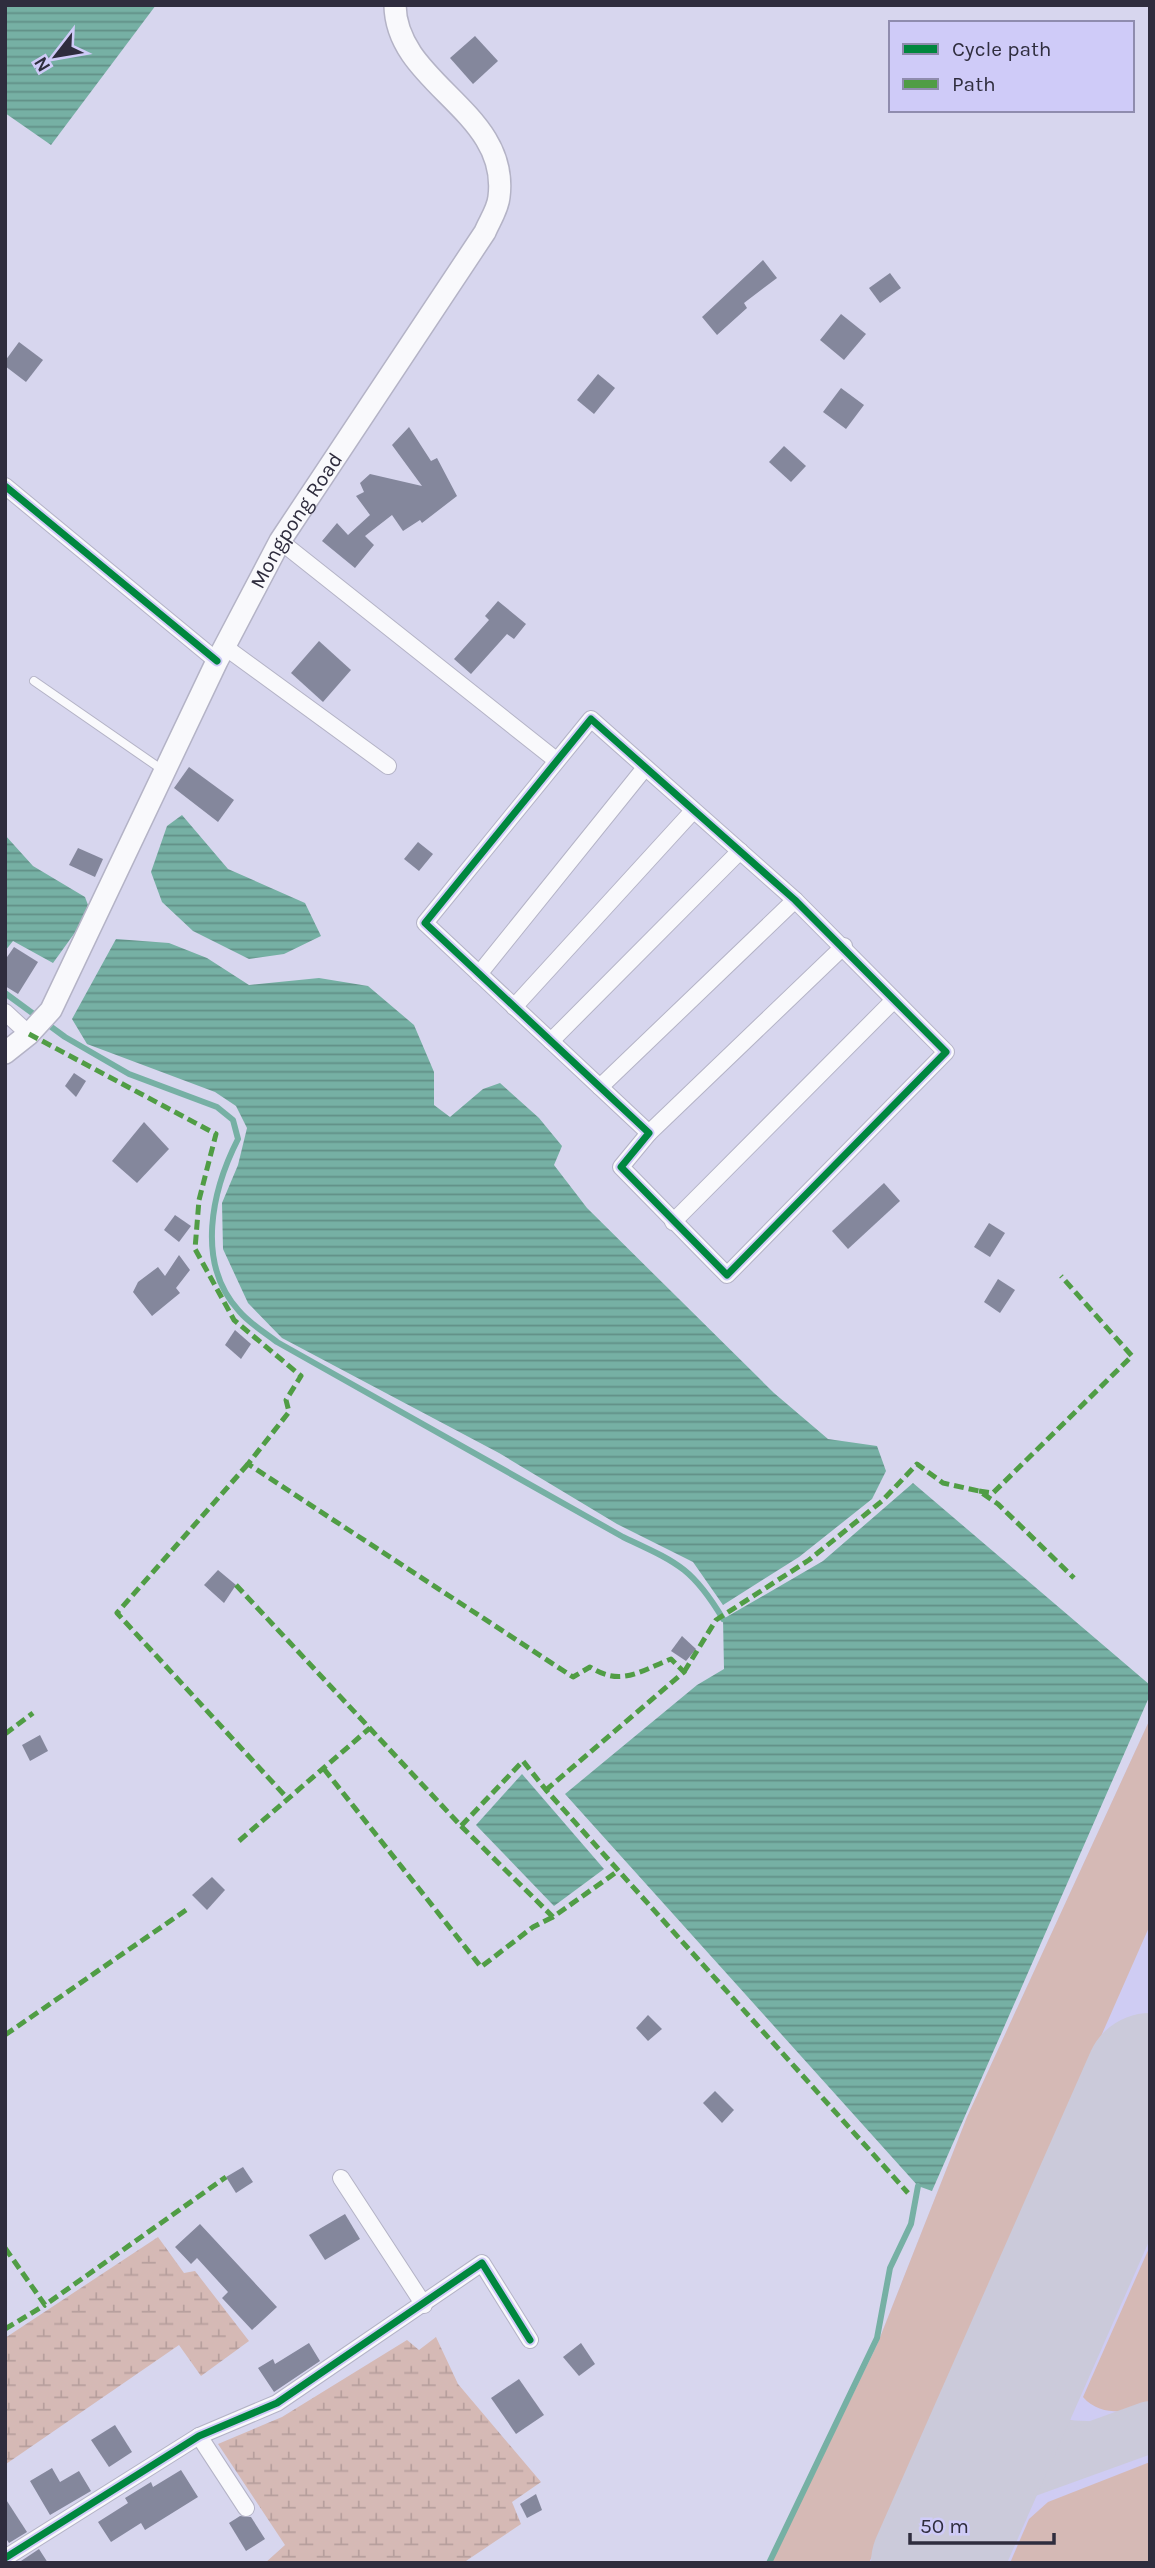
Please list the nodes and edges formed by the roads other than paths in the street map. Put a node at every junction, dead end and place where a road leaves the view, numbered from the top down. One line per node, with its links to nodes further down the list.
1 (396, 5): 3 (main road, Mongpong Road)
2 (5, 486): 4 (street)
3 (280, 541): 4 (main road, Mongpong Road); 6 (street)
4 (221, 654): 7 (street); 9 (main road, Mongpong Road)
5 (34, 681): 9 (lane)
6 (556, 760): 8 (street); 14 (street)
7 (388, 766)
8 (645, 769): 10 (street); 14 (street)
9 (166, 773): 18 (main road, Mongpong Road)
10 (692, 812): 11 (street); 16 (street)
11 (740, 851): 12 (street); 19 (street)
12 (795, 900): 13 (street); 21 (street)
13 (844, 946): 15 (street); 22 (street)
14 (479, 974): 16 (street)
15 (894, 1000): 23 (street); 23 (street)
16 (514, 1007): 19 (street)
17 (5, 1013): 18 (street)
18 (29, 1034): 20 (main road, Mongpong Road)
19 (551, 1041): 21 (street)
20 (5, 1053)
21 (600, 1087): 22 (street)
22 (649, 1133): 23 (street)
23 (673, 1222)
24 (341, 2178): 25 (street)
25 (424, 2305): 26 (street); 27 (street)
26 (530, 2340)
27 (199, 2436): 28 (street); 29 (street)
28 (246, 2508)
29 (5, 2558)

